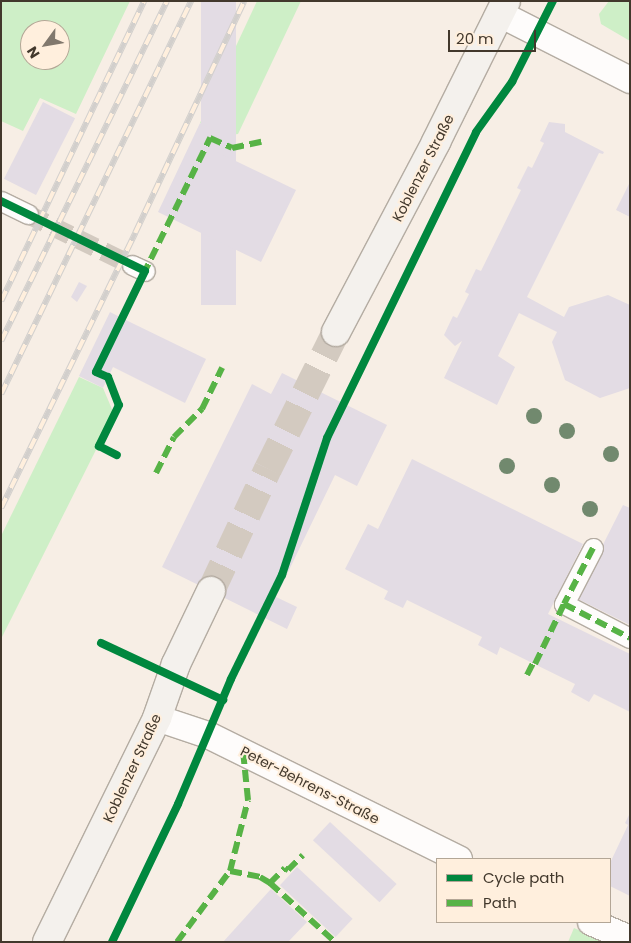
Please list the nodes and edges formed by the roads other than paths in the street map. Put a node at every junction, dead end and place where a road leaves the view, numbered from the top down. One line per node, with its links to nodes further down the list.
1 (503, 8): 2 (street); 5 (main road, Koblenzer Straße)
2 (630, 80)
3 (1, 201): 4 (street)
4 (28, 214)
5 (336, 332)
6 (593, 548): 8 (street)
7 (211, 592): 9 (main road, Koblenzer Straße)
8 (630, 638)
9 (157, 718): 10 (street, Peter-Behrens-Straße); 13 (main road, Koblenzer Straße)
10 (457, 858)
11 (593, 923): 12 (street)
12 (630, 939)
13 (47, 942)

